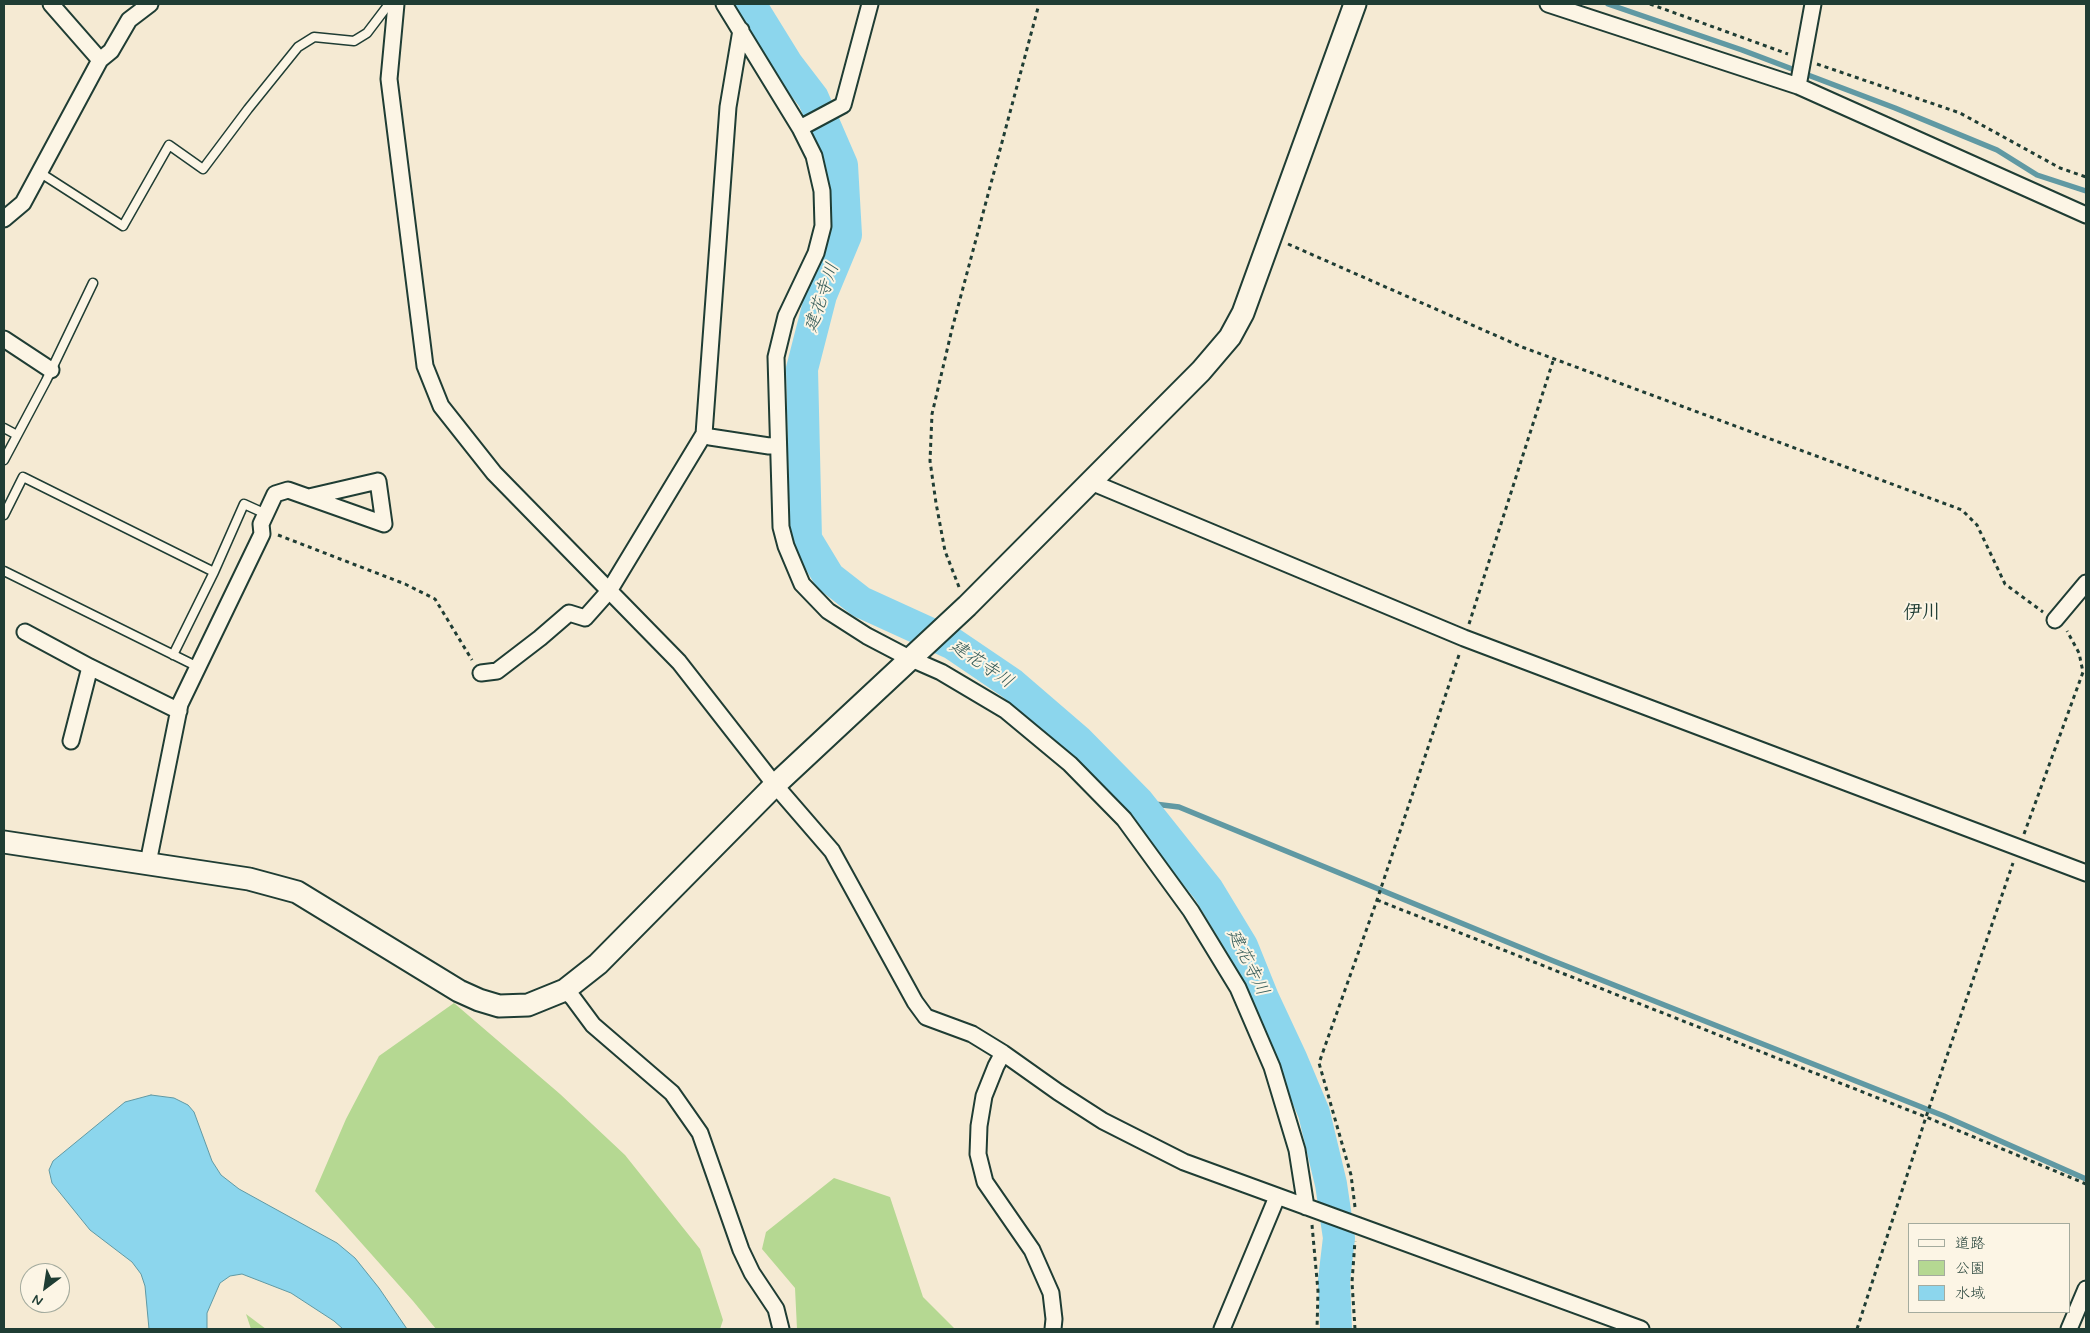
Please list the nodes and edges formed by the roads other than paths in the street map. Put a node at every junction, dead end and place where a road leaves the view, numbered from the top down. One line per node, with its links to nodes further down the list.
1 (51, 4): 11 (street)
2 (150, 4): 11 (street)
3 (389, 4): 14 (lane)
4 (396, 4): 32 (street)
5 (724, 4): 10 (street)
6 (870, 4): 13 (street)
7 (1355, 4): 25 (street)
8 (1548, 4): 12 (street)
9 (1813, 4): 12 (street)
10 (741, 30): 13 (street); 21 (street)
11 (100, 60): 14 (street)
12 (1798, 86): 15 (street)
13 (800, 128): 23 (street)
14 (39, 172): 16 (street)
15 (2086, 215)
16 (4, 219)
17 (93, 283): 19 (lane)
18 (4, 339): 19 (street)
19 (51, 370): 22 (lane)
20 (4, 428): 22 (lane)
21 (704, 434): 23 (street); 32 (street)
22 (17, 435): 24 (lane)
23 (778, 446): 36 (street)
24 (4, 460)
25 (1090, 482): 36 (street); 45 (street)
26 (309, 497): 26 (street); 28 (street)
27 (4, 515): 30 (lane)
28 (263, 519): 30 (lane); 38 (street)
29 (4, 571): 35 (lane)
30 (214, 572): 35 (lane)
31 (2086, 583): 33 (street)
32 (609, 590): 39 (street); 42 (street)
33 (2055, 620)
34 (25, 632): 37 (street)
35 (173, 654): 38 (lane)
36 (914, 655): 42 (street); 49 (street)
37 (90, 667): 40 (street); 41 (street)
38 (198, 667): 40 (street)
39 (481, 673)
40 (179, 711): 44 (street)
41 (71, 741)
42 (776, 785): 46 (street); 47 (street)
43 (4, 842): 44 (street)
44 (148, 864): 46 (street)
45 (2086, 873)
46 (565, 990): 51 (street)
47 (1003, 1053): 48 (street); 52 (street)
48 (1277, 1197): 49 (street); 53 (street)
49 (1306, 1207): 54 (street)
50 (2086, 1289): 55 (street)
51 (781, 1329)
52 (1053, 1329)
53 (1222, 1329)
54 (1641, 1329)
55 (2069, 1329)

